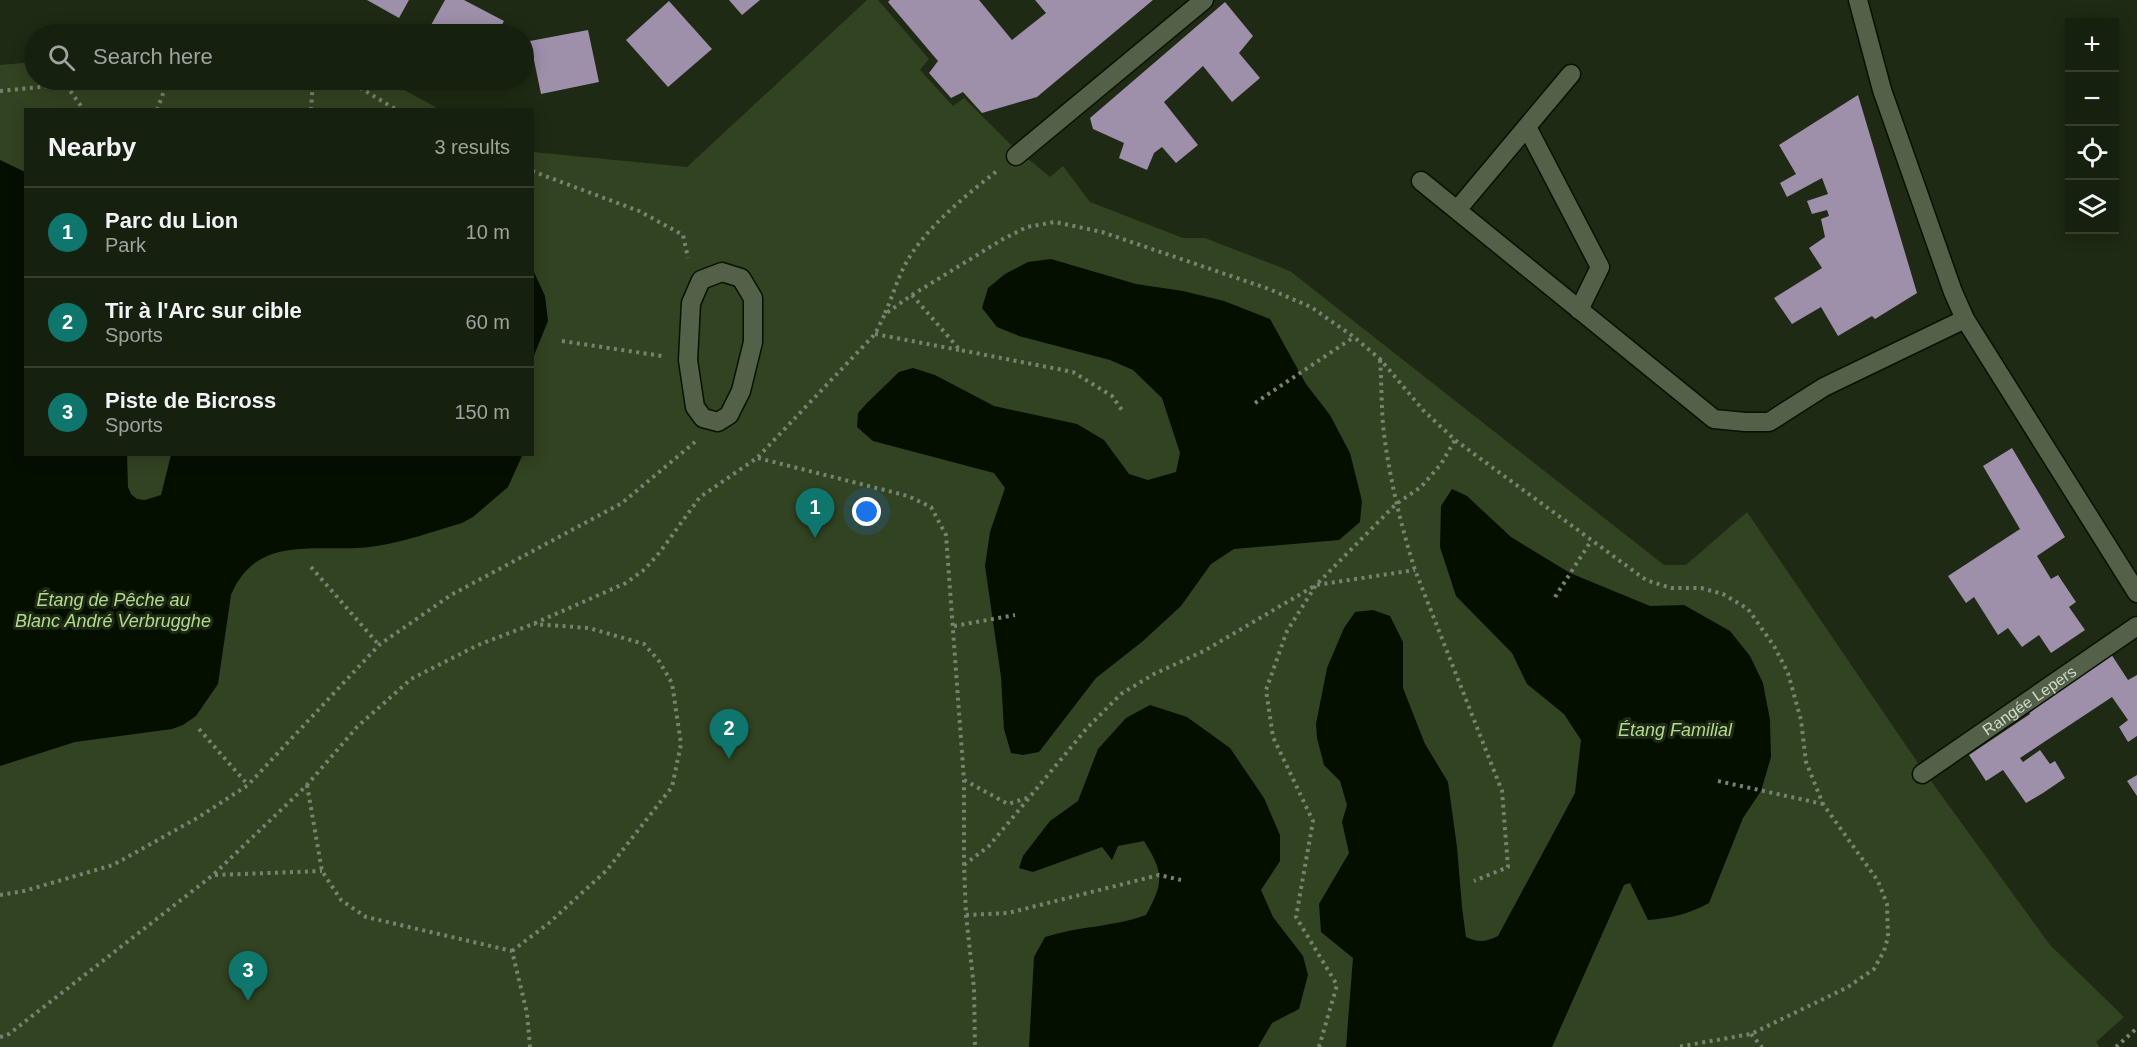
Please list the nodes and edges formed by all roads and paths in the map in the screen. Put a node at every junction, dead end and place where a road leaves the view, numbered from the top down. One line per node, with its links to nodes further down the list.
1 (1204, 0): 15 (street)
2 (1857, 0): 23 (street)
3 (1571, 74): 14 (street)
4 (24, 89): 9 (path)
5 (70, 90): 10 (path)
6 (164, 90): 11 (path)
7 (313, 90): 12 (path)
8 (364, 90): 13 (path)
9 (0, 91)
10 (83, 108)
11 (158, 108)
12 (311, 108)
13 (394, 108)
14 (1527, 127): 18 (street); 21 (street)
15 (1016, 156): 22 (path)
16 (534, 172): 19 (path)
17 (1421, 181): 18 (street)
18 (1457, 210): 21 (street)
19 (701, 280): 29 (street); 32 (street)
20 (912, 295): 22 (path); 25 (path); 27 (path)
21 (1579, 310): 23 (street)
22 (885, 314): 24 (path)
23 (1965, 319): 40 (street)
24 (875, 334): 27 (path); 34 (path)
25 (1354, 337): 28 (path); 30 (path)
26 (562, 341): 29 (path)
27 (960, 350): 31 (path)
28 (1380, 359): 33 (path); 35 (path)
29 (688, 360): 32 (street)
30 (1255, 403)
31 (1122, 410)
32 (718, 422): 46 (path)
33 (1455, 440): 35 (path); 36 (path)
34 (757, 458): 43 (path); 44 (path)
35 (1396, 504): 38 (path); 39 (path)
36 (1591, 542): 41 (path); 54 (path)
37 (310, 567): 46 (path)
38 (1415, 570): 39 (path); 59 (path)
39 (1316, 585): 53 (path); 68 (path)
40 (2137, 593)
41 (1555, 597)
42 (1015, 615): 44 (path)
43 (533, 624): 52 (path); 62 (path)
44 (954, 626): 49 (path)
45 (2137, 626): 48 (street, Rangée Lepers)
46 (379, 645): 51 (path)
47 (199, 729): 51 (path)
48 (1922, 774)
49 (964, 780): 53 (path); 55 (path)
50 (1718, 781): 54 (path)
51 (248, 785): 60 (path)
52 (307, 785): 56 (path); 57 (path)
53 (1027, 798): 55 (path)
54 (1823, 804): 64 (path)
55 (964, 865): 61 (path)
56 (322, 871): 57 (path); 62 (path)
57 (213, 875): 65 (path)
58 (1181, 880): 61 (path)
59 (1474, 881)
60 (0, 895)
61 (966, 915): 67 (path)
62 (512, 951): 66 (path)
63 (2137, 1028): 71 (path)
64 (1751, 1034): 69 (path); 70 (path)
65 (0, 1037)
66 (530, 1047)
67 (975, 1047)
68 (1320, 1047)
69 (1677, 1047)
70 (1762, 1047)
71 (2116, 1047)

